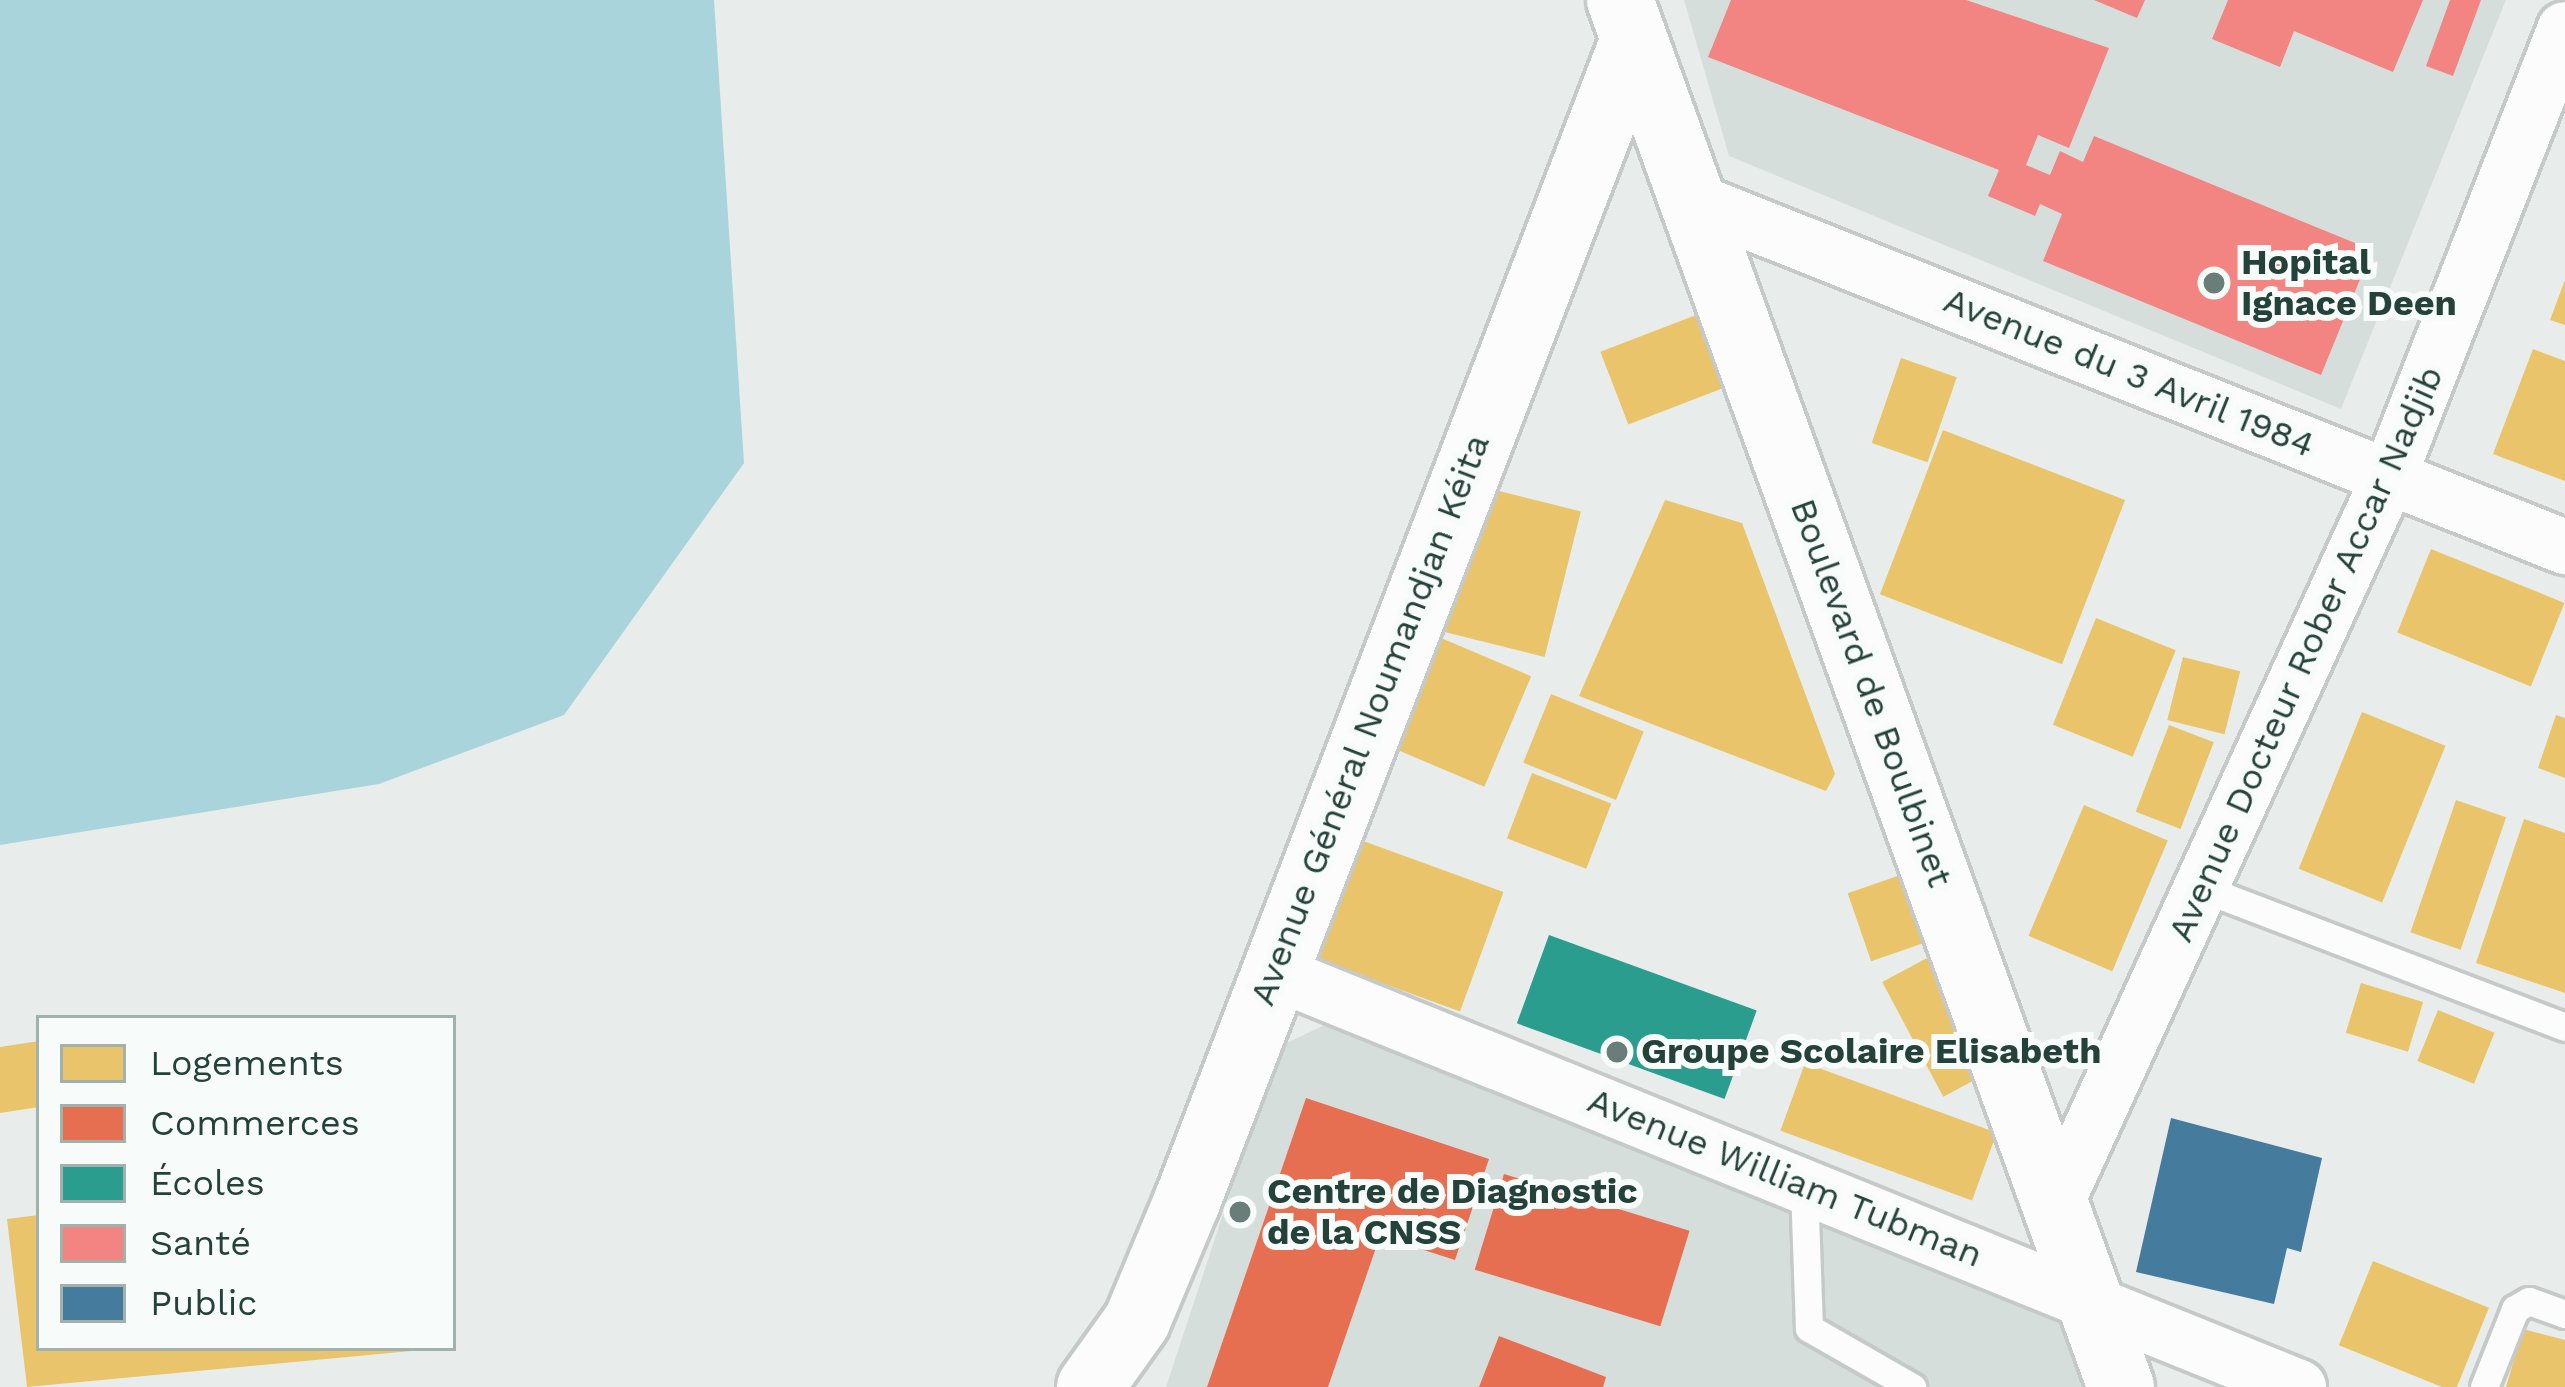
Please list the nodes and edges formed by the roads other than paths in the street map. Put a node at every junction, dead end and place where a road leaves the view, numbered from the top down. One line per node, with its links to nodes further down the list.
1 (1626, 21): 3 (main road, Boulevard de Boulbinet); 7 (main road, Avenue Général Noumandjan Kéita)
2 (2565, 29): 4 (street, Avenue Docteur Rober Accar Nadjib)
3 (1693, 200): 4 (street, Avenue du 3 Avril 1984); 10 (main road, Boulevard de Boulbinet)
4 (2389, 477): 5 (street, Avenue du 3 Avril 1984); 6 (street, Avenue Docteur Rober Accar Nadjib)
5 (2565, 547)
6 (2204, 889): 8 (lane); 10 (street, Avenue Docteur Rober Accar Nadjib)
7 (1271, 971): 9 (street, Avenue William Tubman); 13 (main road, Avenue Général Noumandjan Kéita)
8 (2565, 1027)
9 (1804, 1186): 11 (street, Avenue William Tubman); 14 (lane)
10 (2056, 1204): 11 (main road, Boulevard de Boulbinet)
11 (2091, 1302): 15 (main road, Boulevard de Boulbinet); 16 (street, Avenue William Tubman)
12 (2565, 1314): 17 (lane)
13 (1090, 1387)
14 (1912, 1387)
15 (2121, 1387)
16 (2299, 1387)
17 (2484, 1387)

